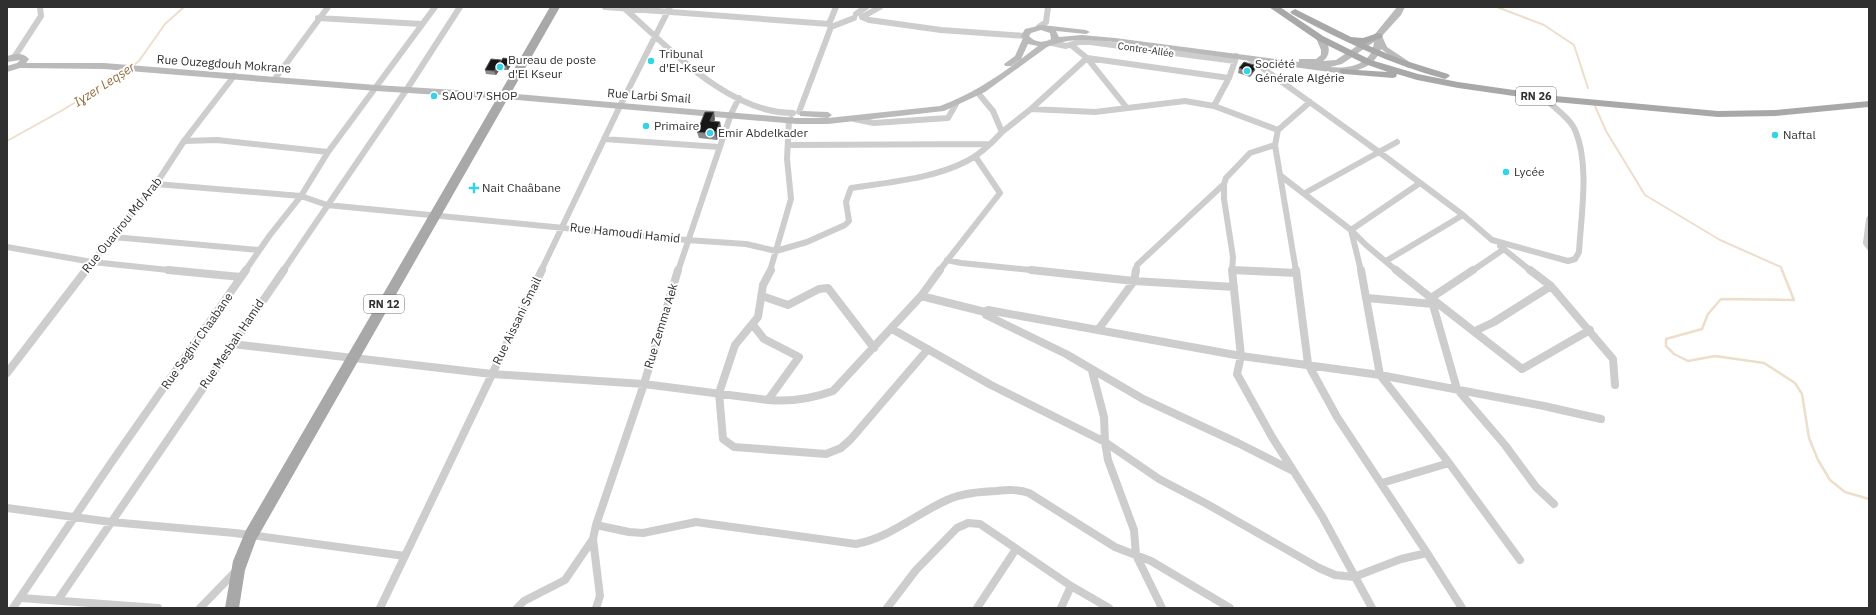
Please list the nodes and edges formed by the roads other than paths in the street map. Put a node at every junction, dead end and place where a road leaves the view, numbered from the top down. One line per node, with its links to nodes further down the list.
1 (40, 7): 31 (street)
2 (328, 7): 17 (street)
3 (435, 7): 18 (street, Rue Seghir Chaabane)
4 (460, 7): 46 (street, Rue Mesbah Hamid)
5 (555, 7): 48 (main road, RN 12)
6 (605, 7): 14 (street)
7 (836, 7): 19 (street)
8 (866, 7): 16 (street)
9 (880, 7): 16 (street)
10 (1048, 7): 20 (street)
11 (1274, 7): 24 (main road, RN 26)
12 (1286, 7): 25 (main road, RN 26)
13 (1401, 7): 22 (main road)
14 (624, 8): 15 (street); 21 (street)
15 (669, 10): 19 (street); 21 (street, Rue Aissani Smail)
16 (857, 16): 19 (street); 23 (street)
17 (318, 18): 18 (street); 44 (street)
18 (421, 24): 45 (street, Rue Seghir Chaabane)
19 (830, 25): 59 (street)
20 (1041, 27): 23 (main road); 26 (main road); 36 (main road)
21 (656, 35): 50 (street); 53 (street, Rue Aissani Smail)
22 (1378, 36): 25 (main road); 28 (main road); 29 (main road); 38 (main road)
23 (1026, 38): 26 (main road); 59 (main road)
24 (1320, 38): 30 (main road, RN 26); 36 (main road)
25 (1344, 38): 28 (main road, RN 26)
26 (1050, 43): 27 (street, Contre-Allée); 34 (main road); 47 (main road)
27 (1071, 45): 32 (street); 34 (street, Contre-Allée)
28 (1362, 45): 29 (main road, RN 26); 30 (main road)
29 (1376, 52): 37 (main road); 38 (main road, RN 26)
30 (1350, 54): 36 (main road); 37 (main road, RN 26)
31 (9, 58): 35 (main road)
32 (1087, 58): 43 (street); 55 (street); 57 (street)
33 (1250, 58): 34 (main road); 40 (main road); 51 (street)
34 (1235, 59): 43 (street)
35 (22, 62): 39 (main road); 41 (main road, Rue Ouzegdouh Mokrane)
36 (1307, 62)
37 (1368, 62): 40 (main road); 42 (main road, RN 26)
38 (1408, 65): 56 (main road, RN 26)
39 (7, 69)
40 (1344, 71): 42 (main road)
41 (234, 76): 44 (main road, Rue Ouzegdouh Mokrane); 63 (street, Rue Ouarirou Md Arab)
42 (1417, 77): 49 (main road, RN 26)
43 (1229, 78): 54 (street)
44 (274, 80): 45 (main road, Rue Ouzegdouh Mokrane)
45 (376, 88): 46 (main road, Rue Ouzegdouh Mokrane); 69 (street, Rue Seghir Chaabane)
46 (407, 89): 48 (main road, Rue Larbi Smail); 78 (street, Rue Mesbah Hamid)
47 (978, 93): 59 (main road); 61 (street)
48 (504, 96): 53 (main road, Rue Larbi Smail); 79 (main road, RN 12)
49 (1543, 97): 56 (main road, RN 26); 86 (street)
50 (739, 98): 58 (street, Rue Zemma Aek); 59 (street)
51 (1310, 102): 60 (street); 70 (street)
52 (1869, 104): 56 (main road, RN 26)
53 (620, 106): 58 (main road, Rue Larbi Smail); 62 (street, Rue Aissani Smail)
54 (1214, 106): 55 (street); 60 (street)
55 (1127, 108): 57 (street)
56 (1816, 108)
57 (1031, 109): 61 (street)
58 (731, 114): 59 (main road, Rue Larbi Smail); 68 (street, Rue Zemma Aek)
59 (795, 117): 66 (street)
60 (1278, 130): 67 (street)
61 (1002, 132): 65 (street)
62 (604, 139): 68 (street); 82 (street, Rue Aissani Smail)
63 (184, 141): 69 (street); 74 (street, Rue Ouarirou Md Arab)
64 (1397, 142): 70 (street)
65 (990, 144): 66 (street); 71 (street)
66 (788, 145): 91 (street)
67 (1275, 145): 72 (street); 75 (street)
68 (719, 147): 85 (street, Rue Zemma Aek)
69 (328, 152): 77 (street, Rue Seghir Chaabane)
70 (1379, 152): 73 (street); 76 (street)
71 (975, 156): 91 (street); 92 (street)
72 (1281, 176): 76 (street); 96 (street)
73 (1420, 183): 80 (street); 83 (street)
74 (156, 184): 77 (street, Rue Hamoudi Hamid); 84 (street, Rue Ouarirou Md Arab)
75 (1224, 184): 95 (street); 98 (street)
76 (1305, 193): 83 (street)
77 (301, 196): 78 (street, Rue Hamoudi Hamid); 90 (street, Rue Seghir Chaabane)
78 (327, 205): 79 (street, Rue Hamoudi Hamid); 111 (street, Rue Mesbah Hamid)
79 (436, 214): 82 (street, Rue Hamoudi Hamid); 115 (main road, RN 12)
80 (1463, 215): 86 (street); 93 (street)
81 (1869, 219): 88 (street)
82 (562, 227): 85 (street, Rue Hamoudi Hamid); 119 (street, Rue Aissani Smail)
83 (1351, 230): 93 (street); 103 (street)
84 (113, 238): 90 (street); 94 (street, Rue Ouarirou Md Arab)
85 (687, 240): 91 (street, Rue Hamoudi Hamid); 121 (street, Rue Zemma Aek)
86 (1492, 240): 89 (street)
87 (7, 247): 94 (street)
88 (1869, 247)
89 (1504, 249): 99 (street); 104 (street)
90 (259, 250): 97 (street, Rue Seghir Chaabane)
91 (776, 252): 101 (street)
92 (947, 260): 98 (street); 102 (street)
93 (1386, 261): 104 (street)
94 (92, 262): 97 (street); 118 (street, Rue Ouarirou Md Arab)
95 (1232, 270): 96 (street); 100 (street)
96 (1296, 273): 116 (street)
97 (241, 278): 133 (street, Rue Seghir Chaabane)
98 (1134, 281): 100 (street); 108 (street)
99 (1551, 286): 109 (street); 110 (street)
100 (1234, 287): 114 (street)
101 (762, 296): 106 (street); 112 (street)
102 (921, 296): 105 (street); 107 (street)
103 (1367, 298): 104 (street); 120 (street)
104 (1432, 301): 110 (street); 123 (street)
105 (985, 312): 108 (street); 117 (street)
106 (753, 325): 124 (street); 125 (street)
107 (892, 329): 112 (street); 113 (street)
108 (1098, 330): 114 (street)
109 (1590, 330): 110 (street); 122 (street)
110 (1475, 331)
111 (232, 344): 115 (street); 134 (street, Rue Mesbah Hamid)
112 (874, 348): 125 (street)
113 (928, 349): 124 (street); 127 (street)
114 (1241, 356): 116 (street); 129 (street)
115 (353, 357): 119 (street); 136 (main road, RN 12)
116 (1308, 364): 120 (street); 130 (street)
117 (1092, 371): 127 (street); 129 (street)
118 (7, 373)
119 (492, 374): 121 (street); 141 (street, Rue Aissani Smail)
120 (1380, 375): 123 (street); 128 (street)
121 (644, 384): 124 (street); 135 (street, Rue Zemma Aek)
122 (1615, 385)
123 (1457, 389): 126 (street); 131 (street)
124 (719, 393): 125 (street)
125 (768, 400)
126 (1601, 419)
127 (1105, 442): 140 (street); 144 (street)
128 (1449, 463): 130 (street); 142 (street)
129 (1293, 471): 144 (street)
130 (1382, 483): 139 (street)
131 (1554, 504)
132 (7, 508): 133 (street)
133 (75, 517): 134 (street); 146 (street, Rue Seghir Chaabane)
134 (111, 522): 136 (street); 147 (street, Rue Mesbah Hamid)
135 (596, 525): 137 (street, Rue Zemma Aek); 140 (street)
136 (251, 534): 141 (street); 143 (main road, RN 12)
137 (593, 539): 153 (street); 154 (street)
138 (1016, 549): 145 (street); 155 (street); 156 (street)
139 (1427, 553): 144 (street); 162 (street)
140 (1136, 555): 159 (street); 160 (street)
141 (405, 556): 152 (street, Rue Aissani Smail)
142 (1520, 560)
143 (237, 570): 150 (street); 151 (main road, RN 12)
144 (1354, 577): 161 (street)
145 (1071, 586): 157 (street); 158 (street)
146 (21, 598): 147 (street); 148 (street, Rue Seghir Chaabane)
147 (58, 600): 149 (street)
148 (13, 608)
149 (158, 608)
150 (200, 608)
151 (232, 608)
152 (380, 608)
153 (516, 608)
154 (596, 608)
155 (887, 608)
156 (977, 608)
157 (1061, 608)
158 (1109, 608)
159 (1162, 608)
160 (1230, 608)
161 (1372, 608)
162 (1462, 608)

